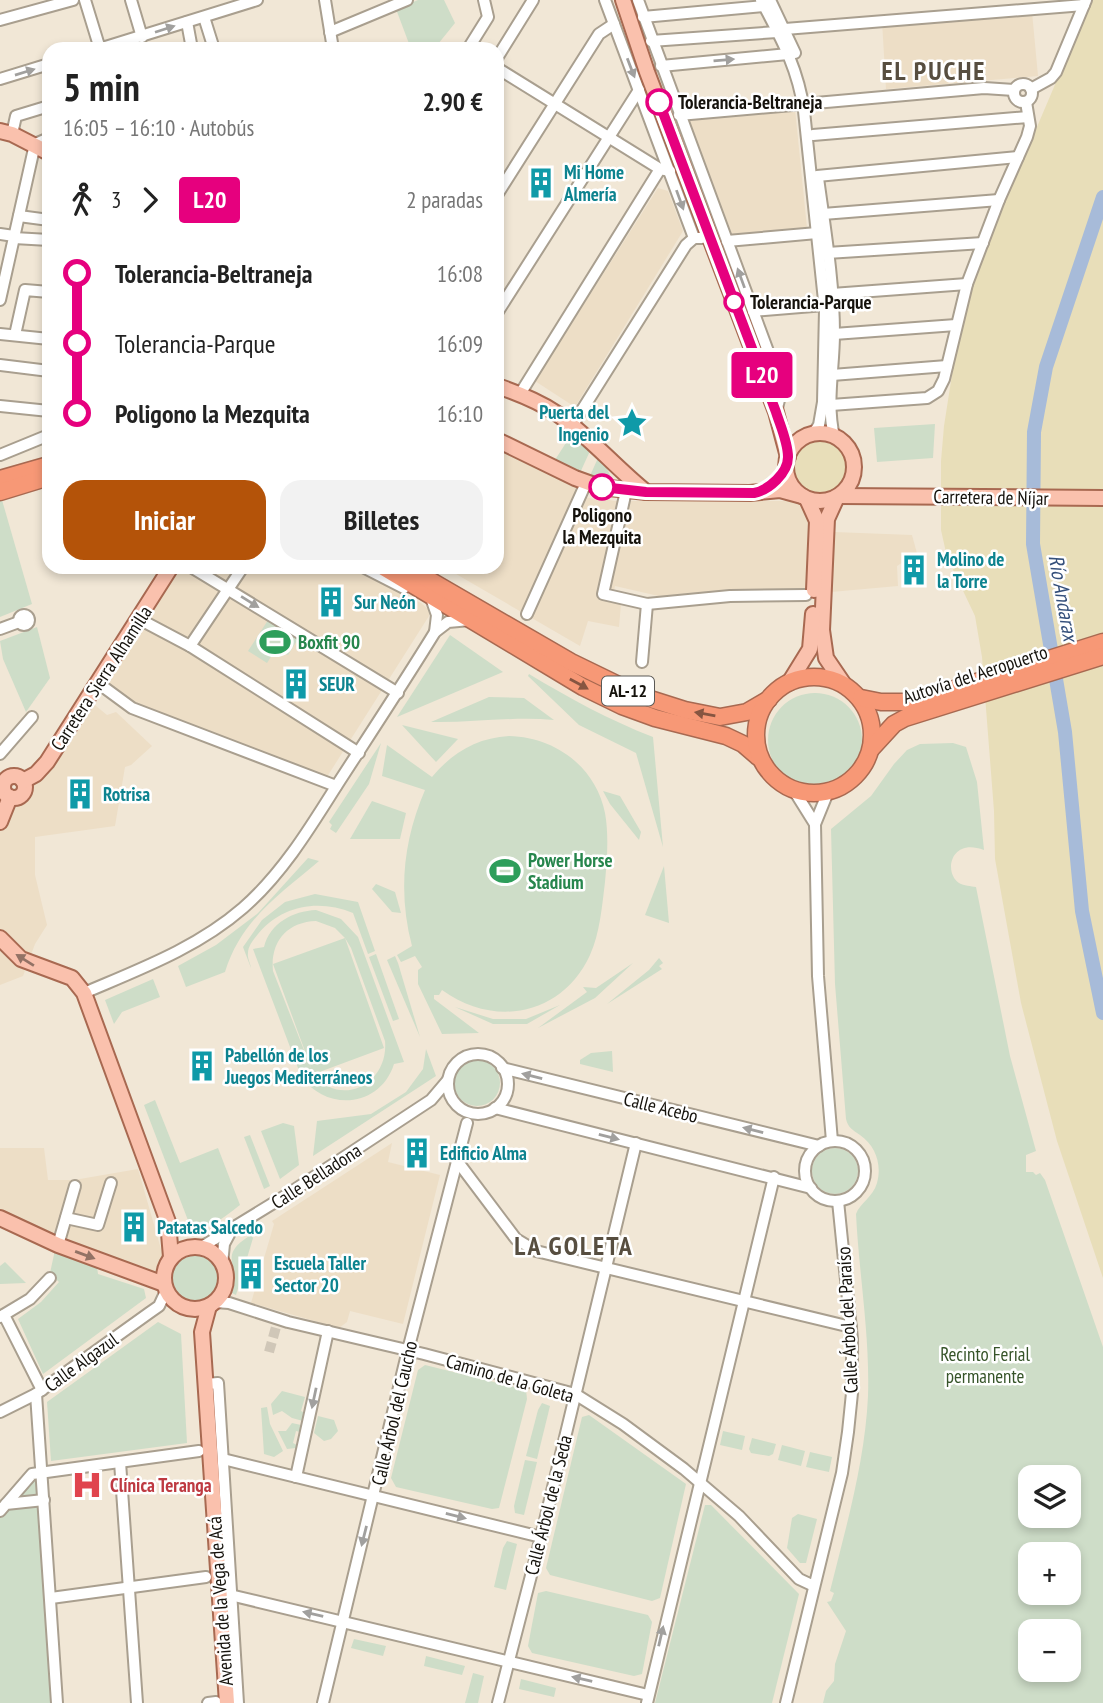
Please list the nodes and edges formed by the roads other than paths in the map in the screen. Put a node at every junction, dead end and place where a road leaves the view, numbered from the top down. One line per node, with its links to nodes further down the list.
1 (73, 0): 17 (street)
2 (85, 0): 24 (street)
3 (131, 0): 22 (street)
4 (257, 0): 12 (street)
5 (325, 0): 21 (street)
6 (407, 0): 21 (street)
7 (484, 0): 29 (street)
8 (533, 0): 30 (street)
9 (604, 0): 19 (street)
10 (623, 0): 60 (main road)
11 (638, 0): 16 (street)
12 (244, 2): 15 (street)
13 (765, 2): 16 (street); 20 (street)
14 (1085, 3): 20 (street); 36 (street)
15 (204, 17): 18 (street); 27 (street)
16 (643, 17): 23 (street)
17 (0, 20)
18 (187, 22): 22 (street, one-way to 18); 26 (street)
19 (614, 24): 37 (street, one-way to 37); 40 (street)
20 (781, 30): 23 (street); 31 (street); 41 (street)
21 (330, 32): 28 (street)
22 (142, 37): 25 (street)
23 (651, 41): 33 (street)
24 (97, 42)
25 (124, 42)
26 (191, 42)
27 (212, 42)
28 (331, 42)
29 (472, 42)
30 (504, 47)
31 (788, 54): 33 (street, one-way to 31); 41 (street)
32 (42, 66): 35 (street, one-way to 32)
33 (661, 66): 43 (street)
34 (504, 72): 40 (street)
35 (1, 76)
36 (1031, 89): 38 (street); 39 (street)
37 (639, 90): 47 (street); 50 (street)
38 (1014, 90): 39 (street); 41 (street)
39 (1026, 102): 44 (street)
40 (555, 103): 47 (street); 52 (street)
41 (806, 103): 43 (street); 46 (street); 57 (street)
42 (42, 108): 45 (street)
43 (679, 115): 63 (street)
44 (1028, 117): 46 (street); 49 (street)
45 (6, 133): 48 (main road)
46 (813, 135): 51 (street)
47 (608, 136): 50 (street); 70 (street)
48 (42, 141): 55 (street)
49 (1018, 157): 51 (street); 53 (street)
50 (665, 170): 61 (street, one-way to 61); 83 (street)
51 (817, 176): 54 (street)
52 (504, 184)
53 (999, 200): 54 (street); 64 (street)
54 (823, 214): 65 (street)
55 (19, 216): 56 (street); 59 (street)
56 (42, 219)
57 (817, 233): 63 (street); 71 (street)
58 (0, 234): 59 (street)
59 (14, 237): 62 (street); 69 (street)
60 (710, 237): 61 (street); 87 (main road)
61 (694, 238): 88 (street)
62 (42, 239)
63 (727, 241): 72 (street, one-way to 63)
64 (983, 243): 65 (street); 66 (street)
65 (827, 253): 68 (street)
66 (967, 284): 68 (street); 73 (street)
67 (42, 291): 76 (street)
68 (832, 294): 75 (street)
69 (0, 300)
70 (504, 302)
71 (825, 305): 72 (street); 89 (street)
72 (753, 311): 87 (street)
73 (956, 325): 75 (street); 79 (street)
74 (0, 334): 76 (street)
75 (834, 334): 81 (street)
76 (15, 335): 77 (street)
77 (42, 338)
78 (0, 365): 80 (street)
79 (947, 366): 81 (street); 84 (street)
80 (42, 370)
81 (832, 374): 84 (street)
82 (504, 388): 83 (main road)
83 (520, 394): 88 (main road)
84 (831, 405): 90 (street)
85 (0, 406): 86 (street)
86 (42, 410)
87 (777, 415): 89 (main road); 94 (main road)
88 (572, 426): 95 (main road)
89 (809, 436): 90 (main road); 94 (main road)
90 (834, 436): 97 (main road)
91 (42, 438): 93 (street)
92 (504, 443): 100 (main road)
93 (0, 455)
94 (787, 461): 102 (main road); 107 (main road)
95 (612, 462): 101 (main road); 104 (main road)
96 (42, 467): 98 (highway)
97 (854, 473): 105 (main road); 106 (main road)
98 (0, 479)
99 (42, 479): 103 (highway)
100 (586, 483): 101 (main road); 120 (street)
101 (622, 490): 104 (main road); 119 (street)
102 (762, 491): 104 (main road); 107 (main road)
103 (0, 492)
104 (646, 492)
105 (838, 496): 106 (main road, Carretera de Níjar); 107 (main road); 133 (main road)
106 (879, 496): 108 (main road, Carretera de Níjar)
107 (804, 498): 132 (main road)
108 (1103, 498)
109 (167, 574): 122 (main road, Carretera Sierra Alhamilla)
110 (203, 574): 116 (street)
111 (239, 574): 116 (street)
112 (378, 574): 118 (street)
113 (393, 574): 118 (highway, AL-12)
114 (419, 574): 121 (highway, AL-12)
115 (434, 574): 121 (highway)
116 (229, 589): 128 (street); 135 (street, one-way to 135)
117 (806, 595): 119 (street)
118 (432, 600): 123 (highway, AL-12); 126 (street)
119 (647, 604): 130 (street)
120 (527, 614)
121 (498, 619): 137 (highway, AL-12, one-way to 121)
122 (139, 620): 128 (street); 131 (main road, Carretera Sierra Alhamilla)
123 (467, 620): 126 (street); 142 (highway, AL-12, one-way to 142)
124 (19, 622): 125 (street)
125 (0, 629)
126 (435, 632): 135 (street)
127 (1103, 642): 134 (highway, Autovía del Aeropuerto)
128 (190, 646): 140 (street)
129 (1103, 656): 134 (highway, Autovía del Aeropuerto)
130 (642, 662)
131 (98, 683): 144 (main road, Carretera Sierra Alhamilla); 145 (street)
132 (789, 683): 133 (highway); 137 (highway, AL-12)
133 (843, 683): 136 (highway)
134 (982, 686): 136 (highway, Autovía del Aeropuerto); 139 (highway, Autovía del Aeropuerto)
135 (398, 693): 140 (street)
136 (861, 698): 139 (highway)
137 (769, 699): 142 (highway, AL-12)
138 (32, 717): 141 (street)
139 (871, 749): 147 (highway)
140 (359, 753): 145 (street)
141 (0, 754)
142 (758, 757): 146 (highway, AL-12)
143 (3, 775): 144 (main road); 148 (main road)
144 (23, 781): 148 (main road)
145 (336, 786): 152 (street)
146 (795, 792): 147 (highway); 150 (street)
147 (828, 792): 150 (street)
148 (10, 797): 149 (main road)
149 (0, 822)
150 (814, 824): 160 (street)
151 (0, 938): 152 (main road, one-way to 151)
152 (84, 993): 171 (main road)
153 (502, 1068): 154 (street); 157 (street); 162 (street, Calle Acebo, one-way to 153)
154 (448, 1080): 155 (street, Calle Belladona); 156 (street)
155 (431, 1100): 156 (street); 172 (street, Calle Belladona)
156 (458, 1106): 158 (street); 159 (street)
157 (495, 1108): 158 (street); 161 (street, one-way to 161)
158 (481, 1114): 159 (street)
159 (467, 1123): 163 (street, Calle Árbol del Caucho)
160 (832, 1141): 162 (street); 168 (street)
161 (636, 1143): 164 (street); 177 (street, Calle Árbol de la Seda)
162 (819, 1146): 167 (street)
163 (458, 1162): 177 (street); 187 (street, Calle Árbol del Caucho)
164 (774, 1177): 167 (street); 181 (street)
165 (111, 1183): 170 (street)
166 (75, 1186): 170 (street)
167 (811, 1188): 168 (street)
168 (838, 1201): 184 (street, Calle Árbol del Paraíso)
169 (0, 1218): 173 (main road)
170 (66, 1218): 173 (street)
171 (168, 1222): 174 (main road); 175 (main road)
172 (231, 1231): 174 (street, Calle Belladona); 176 (street)
173 (58, 1245): 179 (main road, one-way to 179)
174 (197, 1247): 175 (main road); 176 (main road)
175 (172, 1258): 179 (main road)
176 (222, 1264): 180 (main road)
177 (605, 1268): 181 (street); 190 (street, Calle Árbol de la Seda)
178 (50, 1278): 183 (street)
179 (164, 1287): 182 (main road); 189 (street, Calle Algazul)
180 (219, 1301): 182 (main road); 185 (street, Camino de la Goleta); 186 (main road, Avenida de la Vega de Acá)
181 (742, 1302): 184 (street); 197 (street)
182 (188, 1309): 186 (main road, Avenida de la Vega de Acá)
183 (2, 1316): 189 (street)
184 (851, 1327): 203 (street, Calle Árbol del Paraíso)
185 (328, 1331): 187 (street, Camino de la Goleta); 196 (street, one-way to 196)
186 (202, 1332): 188 (main road, Avenida de la Vega de Acá)
187 (408, 1350): 190 (street, Camino de la Goleta); 198 (street, Calle Árbol del Caucho)
188 (205, 1384): 193 (street); 212 (main road, Avenida de la Vega de Acá)
189 (39, 1392): 191 (street, Calle Algazul); 195 (street)
190 (575, 1394): 197 (street, Camino de la Goleta); 201 (street, Calle Árbol de la Seda)
191 (0, 1412)
192 (199, 1451): 194 (street)
193 (223, 1459): 196 (street); 205 (street)
194 (120, 1462): 195 (street); 204 (street)
195 (41, 1473): 199 (street); 200 (street)
196 (296, 1477): 198 (street)
197 (699, 1481): 203 (street, Camino de la Goleta); 209 (street, one-way to 197)
198 (374, 1496): 201 (street, one-way to 201); 207 (street, Calle Árbol del Caucho, one-way to 207)
199 (44, 1500): 200 (street); 206 (street)
200 (3, 1507)
201 (541, 1537): 208 (street, Calle Árbol de la Seda)
202 (206, 1577): 204 (street)
203 (814, 1586): 216 (street, Calle Árbol del Paraíso)
204 (129, 1587): 206 (street); 211 (street)
205 (230, 1595): 207 (street, one-way to 205); 213 (street)
206 (51, 1598): 210 (street)
207 (343, 1622): 208 (street); 214 (street, Calle Árbol del Caucho)
208 (509, 1662): 209 (street, one-way to 208); 215 (street, Calle Árbol de la Seda)
209 (647, 1699)
210 (57, 1703)
211 (137, 1703)
212 (217, 1703)
213 (238, 1703)
214 (323, 1703)
215 (498, 1703)
216 (786, 1703)

